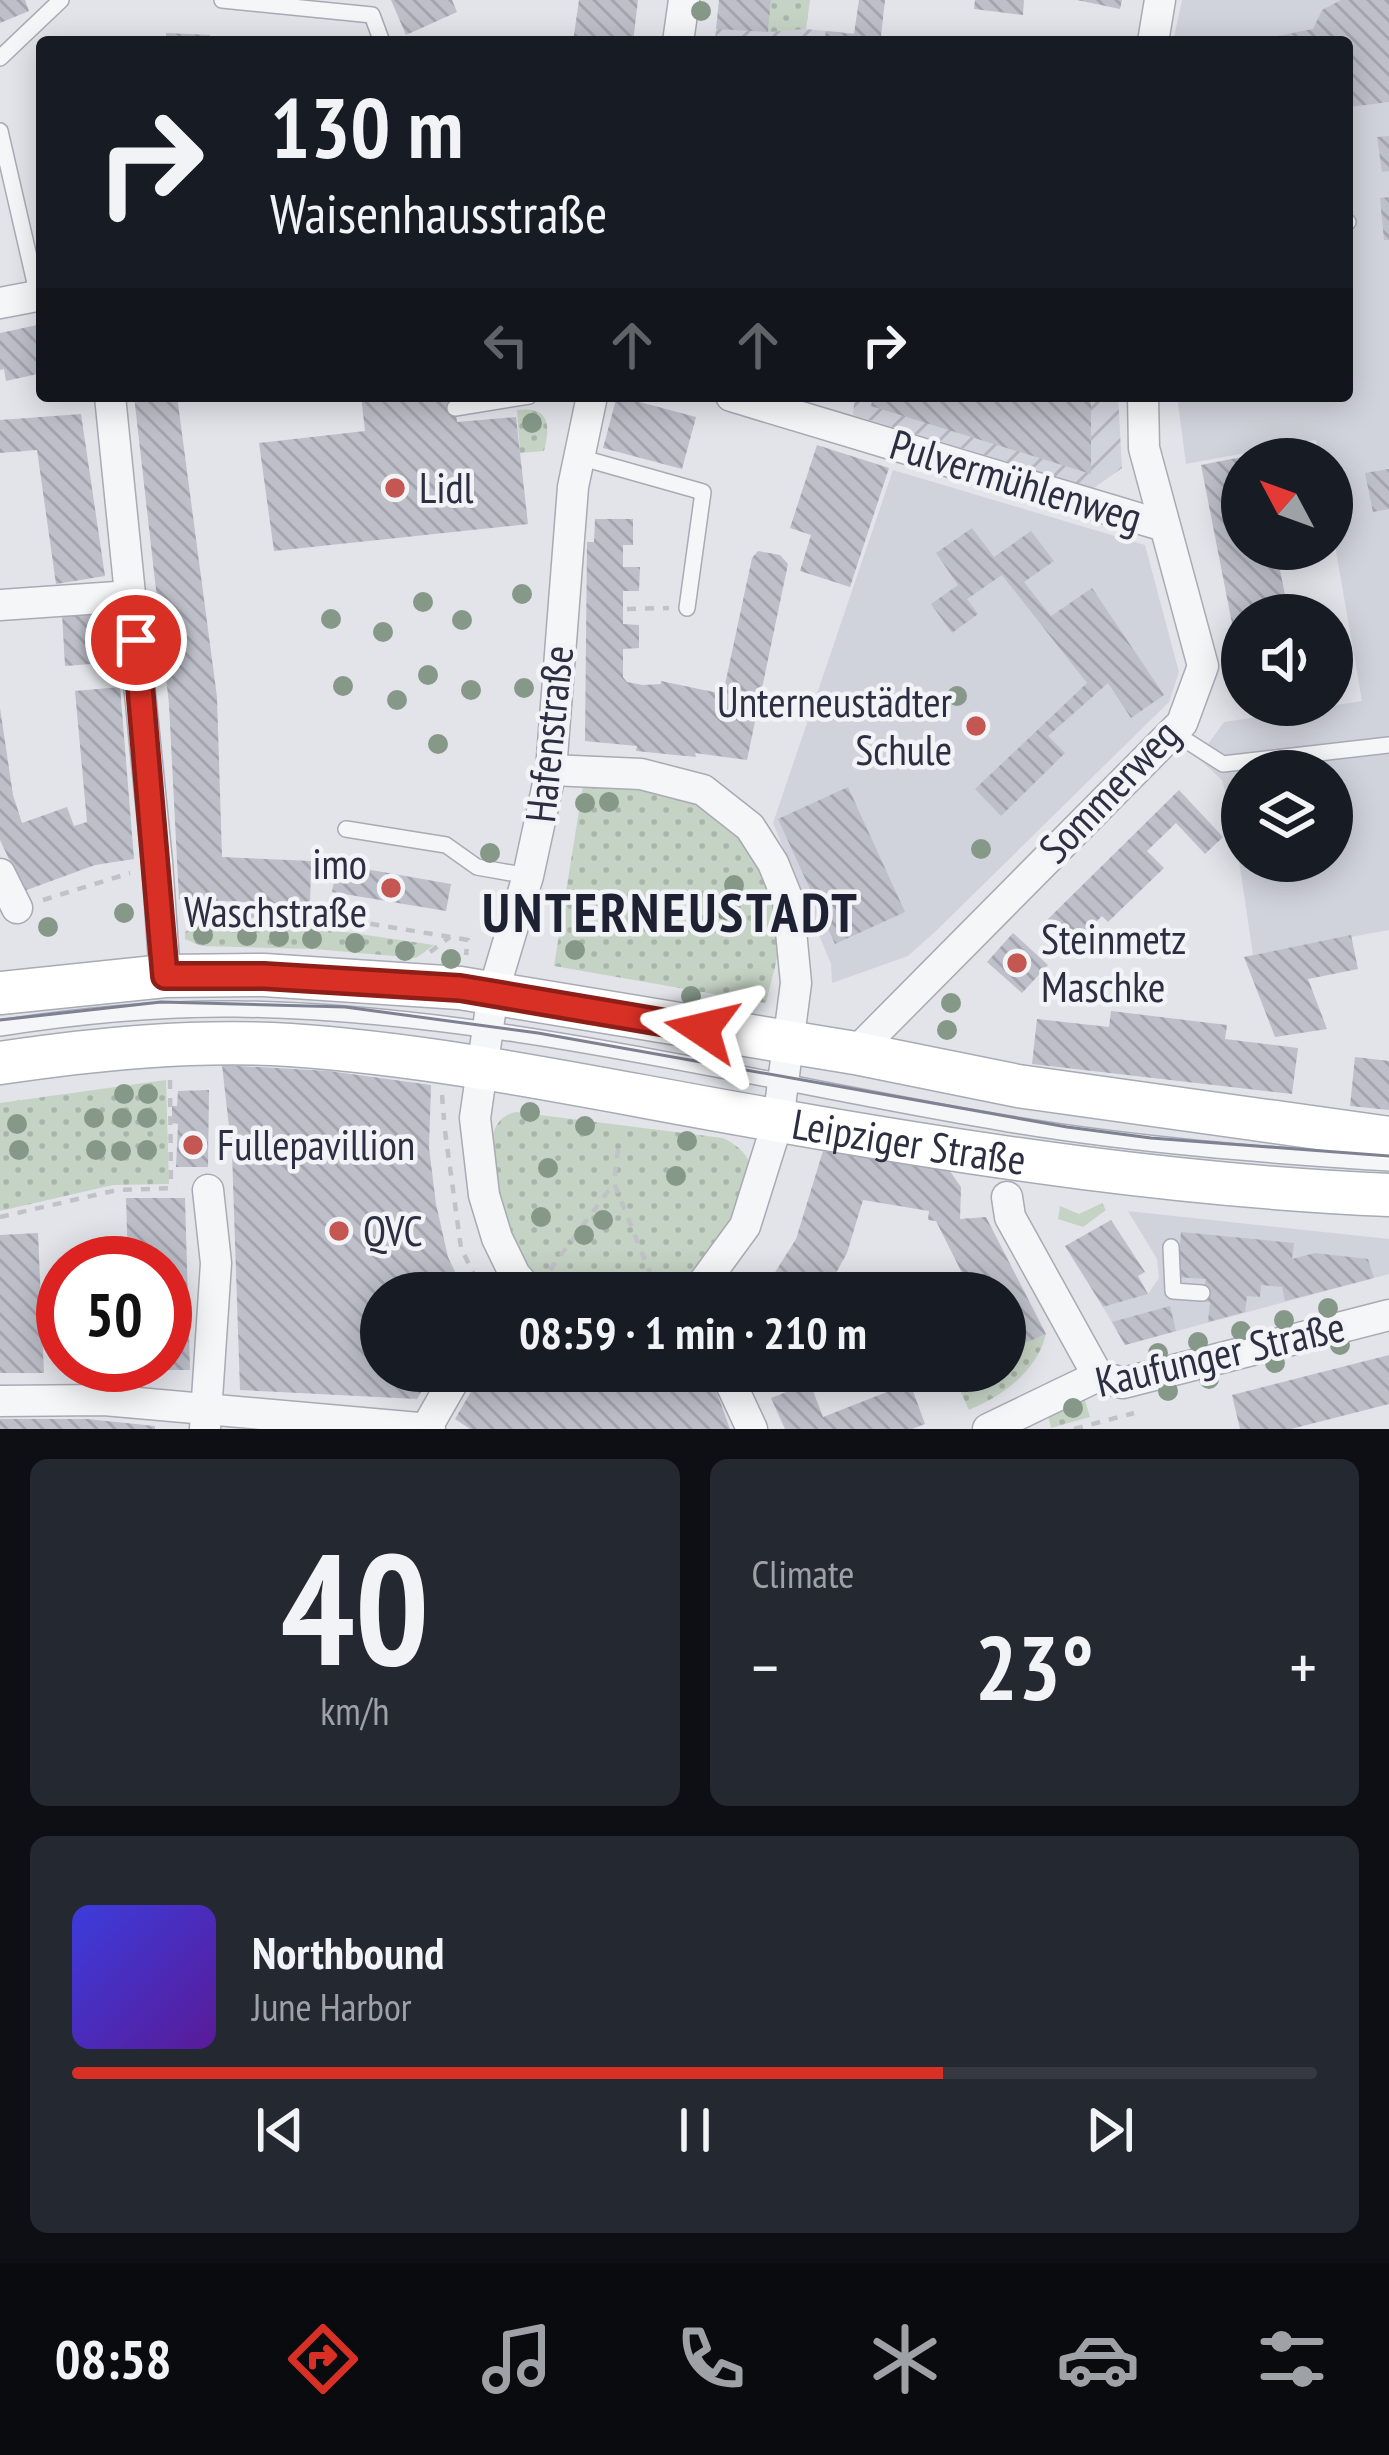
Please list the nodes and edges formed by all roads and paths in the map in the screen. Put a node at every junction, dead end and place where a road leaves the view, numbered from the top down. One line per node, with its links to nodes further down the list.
1 (62, 0): 8 (lane)
2 (222, 0): 5 (lane)
3 (685, 0): 6 (street)
4 (1160, 0): 7 (street)
5 (380, 36)
6 (679, 36)
7 (1154, 36)
8 (0, 58)
9 (0, 135): 10 (lane)
10 (36, 280)
11 (36, 297): 12 (street)
12 (0, 303)
13 (111, 402): 21 (street)
14 (492, 402): 18 (lane)
15 (590, 402): 19 (street, Hafenstraße)
16 (751, 402): 20 (street, Pulvermühlenweg)
17 (1143, 402): 20 (street, Sommerweg)
18 (455, 408)
19 (579, 458): 23 (lane); 27 (street, Hafenstraße)
20 (1164, 526): 25 (street, Sommerweg)
21 (131, 596): 22 (street); 33 (street)
22 (0, 605)
23 (687, 608): 24 (path)
24 (627, 609)
25 (1173, 732): 26 (lane); 38 (street, Sommerweg)
26 (1389, 745)
27 (551, 770): 31 (street, Hafenstraße); 41 (street, Leipziger Straße)
28 (346, 830): 31 (lane)
29 (131, 873): 32 (path)
30 (0, 874): 32 (street)
31 (528, 876): 36 (street, Hafenstraße)
32 (17, 908)
33 (161, 915): 34 (street); 36 (path)
34 (165, 976): 35 (main road, Leipziger Straße); 36 (main road, Leipziger Straße)
35 (0, 993)
36 (481, 1016): 37 (lane); 39 (main road, Leipziger Straße); 41 (main road, Leipziger Straße); 41 (main road, Leipziger Straße); 52 (street, Hafenstraße)
37 (0, 1028)
38 (855, 1053): 41 (main road, Leipziger Straße); 42 (main road, Leipziger Straße)
39 (0, 1063)
40 (170, 1072): 46 (path)
41 (784, 1082): 44 (lane); 48 (main road, Leipziger Straße); 55 (street)
42 (1389, 1138)
43 (618, 1149): 45 (path)
44 (1389, 1163)
45 (614, 1183): 53 (path); 54 (path)
46 (171, 1188): 47 (path); 50 (path)
47 (208, 1190): 62 (street)
48 (1389, 1195)
49 (1007, 1197): 58 (street)
50 (0, 1217)
51 (1171, 1247): 56 (lane)
52 (515, 1272)
53 (545, 1272)
54 (650, 1272)
55 (711, 1272)
56 (1202, 1293)
57 (1389, 1316): 58 (street, Kaufunger Straße)
58 (1099, 1376): 65 (street, Kaufunger Straße)
59 (448, 1392): 63 (street)
60 (734, 1392): 64 (street)
61 (0, 1401): 62 (street)
62 (206, 1419): 63 (street)
63 (428, 1428)
64 (752, 1429)
65 (988, 1429)

